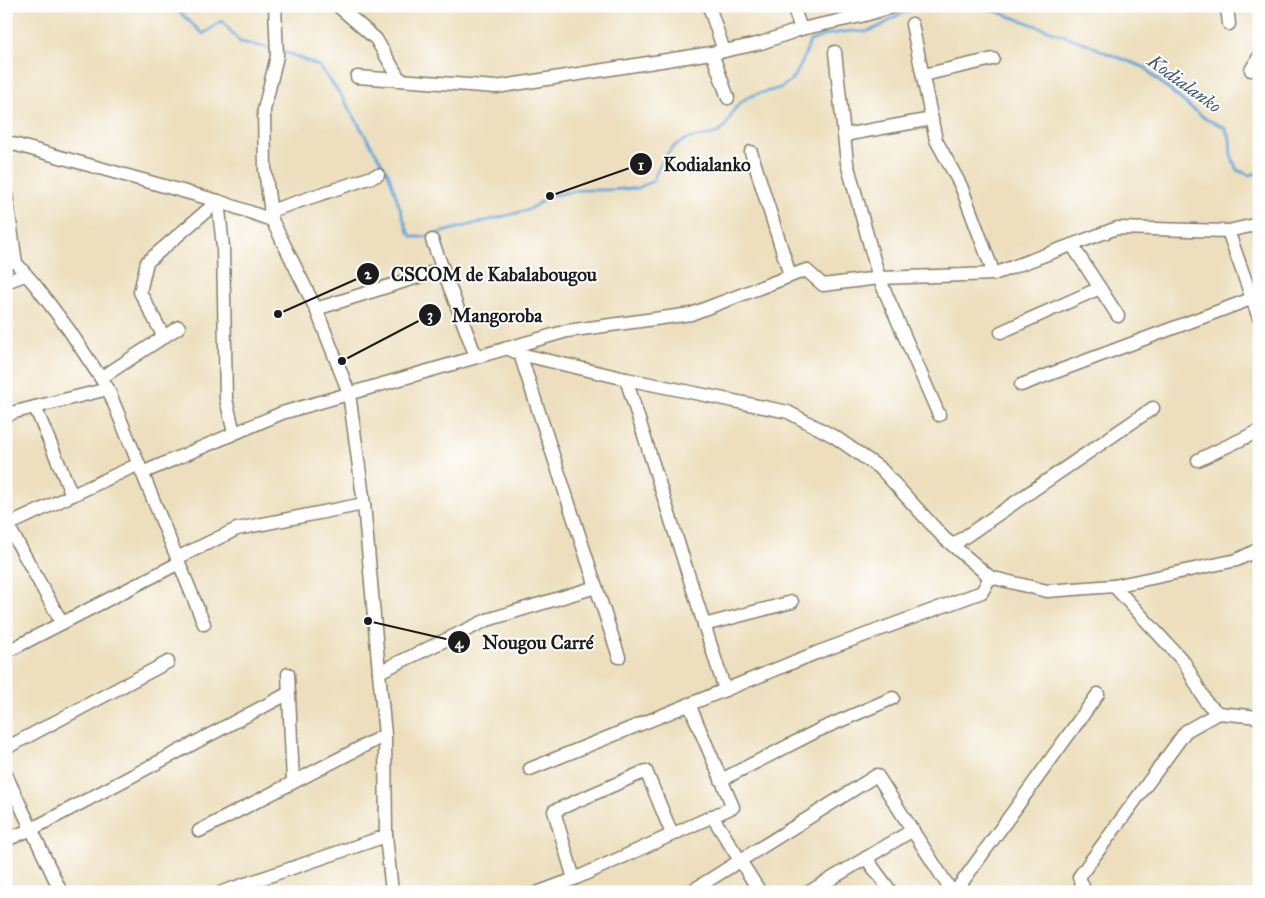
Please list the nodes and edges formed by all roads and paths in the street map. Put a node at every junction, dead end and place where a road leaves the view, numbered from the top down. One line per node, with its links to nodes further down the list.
1 (275, 6): 26 (street)
2 (338, 6): 17 (street)
3 (709, 6): 10 (street)
4 (793, 6): 9 (street)
5 (895, 6): 9 (street)
6 (1228, 6): 8 (street)
7 (912, 24): 15 (street)
8 (1229, 24)
9 (801, 29): 10 (street)
10 (718, 52): 17 (street); 18 (street)
11 (835, 52): 20 (street)
12 (1259, 57): 14 (street)
13 (993, 60): 15 (street)
14 (1251, 70)
15 (923, 75): 19 (street)
16 (357, 77): 17 (street)
17 (400, 80)
18 (728, 98)
19 (932, 119): 20 (street); 33 (street)
20 (844, 135): 35 (street)
21 (6, 142): 25 (street)
22 (751, 152): 34 (street)
23 (378, 175): 26 (street)
24 (6, 193): 32 (street)
25 (218, 202): 26 (street); 44 (street); 57 (street)
26 (271, 215): 39 (street)
27 (1259, 224): 28 (street)
28 (1228, 231): 30 (street); 38 (street)
29 (432, 240): 31 (street)
30 (1072, 245): 33 (street); 37 (street)
31 (443, 269): 39 (street); 47 (street)
32 (25, 274): 36 (street); 49 (street)
33 (994, 274): 35 (street)
34 (790, 275): 35 (street); 45 (street)
35 (879, 278): 54 (street)
36 (6, 282)
37 (1100, 288): 40 (street); 43 (street)
38 (1251, 299): 41 (street); 50 (street)
39 (316, 309): 51 (street)
40 (1118, 316)
41 (1259, 318)
42 (179, 327): 44 (street)
43 (1001, 332)
44 (164, 337): 49 (street)
45 (507, 348): 46 (street); 47 (street)
46 (520, 354): 48 (street); 68 (street)
47 (476, 357): 51 (street)
48 (626, 379): 63 (street); 72 (street)
49 (105, 383): 52 (street); 59 (street)
50 (1021, 385)
51 (350, 393): 57 (street); 61 (street)
52 (34, 407): 55 (street); 60 (street)
53 (1153, 408): 63 (street)
54 (939, 415)
55 (6, 416)
56 (1259, 431): 58 (street)
57 (234, 433): 59 (street)
58 (1198, 460)
59 (141, 468): 60 (street); 65 (street)
60 (72, 495): 62 (street)
61 (364, 504): 65 (street); 76 (street)
62 (7, 525): 70 (street)
63 (953, 545): 66 (street)
64 (1259, 549): 67 (street)
65 (178, 560): 70 (street); 71 (street)
66 (990, 577): 67 (street); 78 (street)
67 (1114, 586): 83 (street)
68 (596, 587): 74 (street); 76 (street)
69 (792, 602): 72 (street)
70 (62, 623): 73 (street)
71 (204, 624)
72 (704, 626): 78 (street)
73 (6, 652)
74 (618, 657)
75 (168, 662): 86 (street)
76 (379, 672): 85 (street)
77 (288, 674): 79 (street)
78 (725, 690): 82 (street)
79 (289, 693): 90 (street); 92 (street)
80 (1098, 694): 109 (street)
81 (893, 698): 89 (street)
82 (689, 704): 87 (street); 89 (street)
83 (1218, 713): 84 (street); 110 (street)
84 (1259, 718)
85 (385, 734): 90 (street); 96 (street)
86 (6, 748)
87 (530, 769)
88 (6, 775): 92 (street)
89 (721, 780): 91 (street)
90 (293, 782): 94 (street)
91 (712, 816): 95 (street); 99 (street)
92 (32, 830): 97 (street); 101 (street)
93 (913, 830): 98 (street); 99 (street); 109 (street)
94 (199, 831)
95 (672, 834): 100 (street); 100 (street)
96 (386, 836): 102 (street); 103 (street)
97 (6, 840)
98 (866, 858): 107 (street); 108 (street)
99 (740, 860): 105 (street); 106 (street)
100 (574, 878): 104 (street)
101 (61, 892)
102 (222, 892)
103 (392, 892)
104 (538, 892)
105 (690, 892)
106 (760, 892)
107 (810, 892)
108 (891, 892)
109 (953, 892)
110 (1085, 892)

